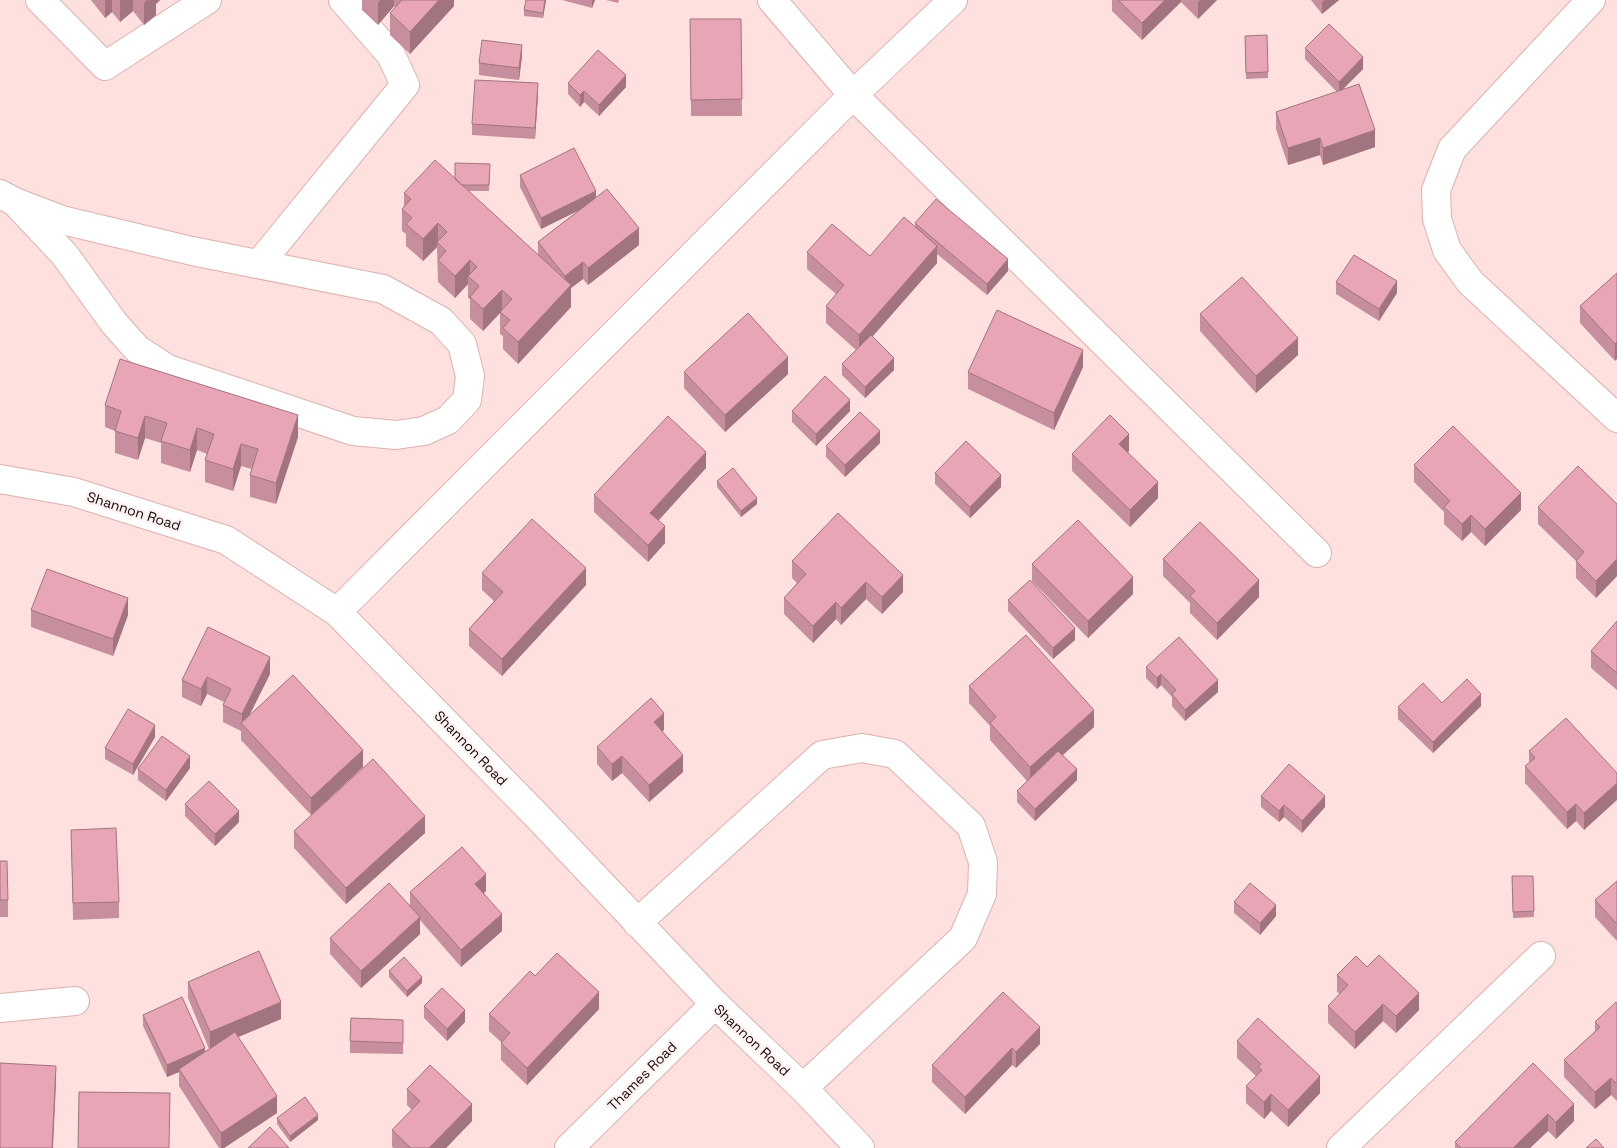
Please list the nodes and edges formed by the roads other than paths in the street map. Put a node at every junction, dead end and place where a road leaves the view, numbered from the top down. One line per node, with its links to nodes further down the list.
1 (40, 0): 2 (street)
2 (207, 0)
3 (343, 0): 9 (street)
4 (772, 0): 7 (street)
5 (954, 0): 7 (street)
6 (1591, 0): 10 (street)
7 (854, 95): 12 (street); 13 (street)
8 (7, 198): 9 (street); 9 (street)
9 (259, 264)
10 (1617, 418)
11 (0, 479): 13 (street, Shannon Road)
12 (1317, 553)
13 (337, 612): 14 (street, Shannon Road)
14 (637, 923): 17 (street, Shannon Road); 19 (street)
15 (1541, 956): 22 (street)
16 (75, 1001): 18 (street)
17 (715, 1004): 19 (street, Shannon Road); 20 (street, Thames Road)
18 (0, 1008)
19 (803, 1088): 21 (street, Shannon Road)
20 (569, 1148)
21 (860, 1148)
22 (1341, 1148)

